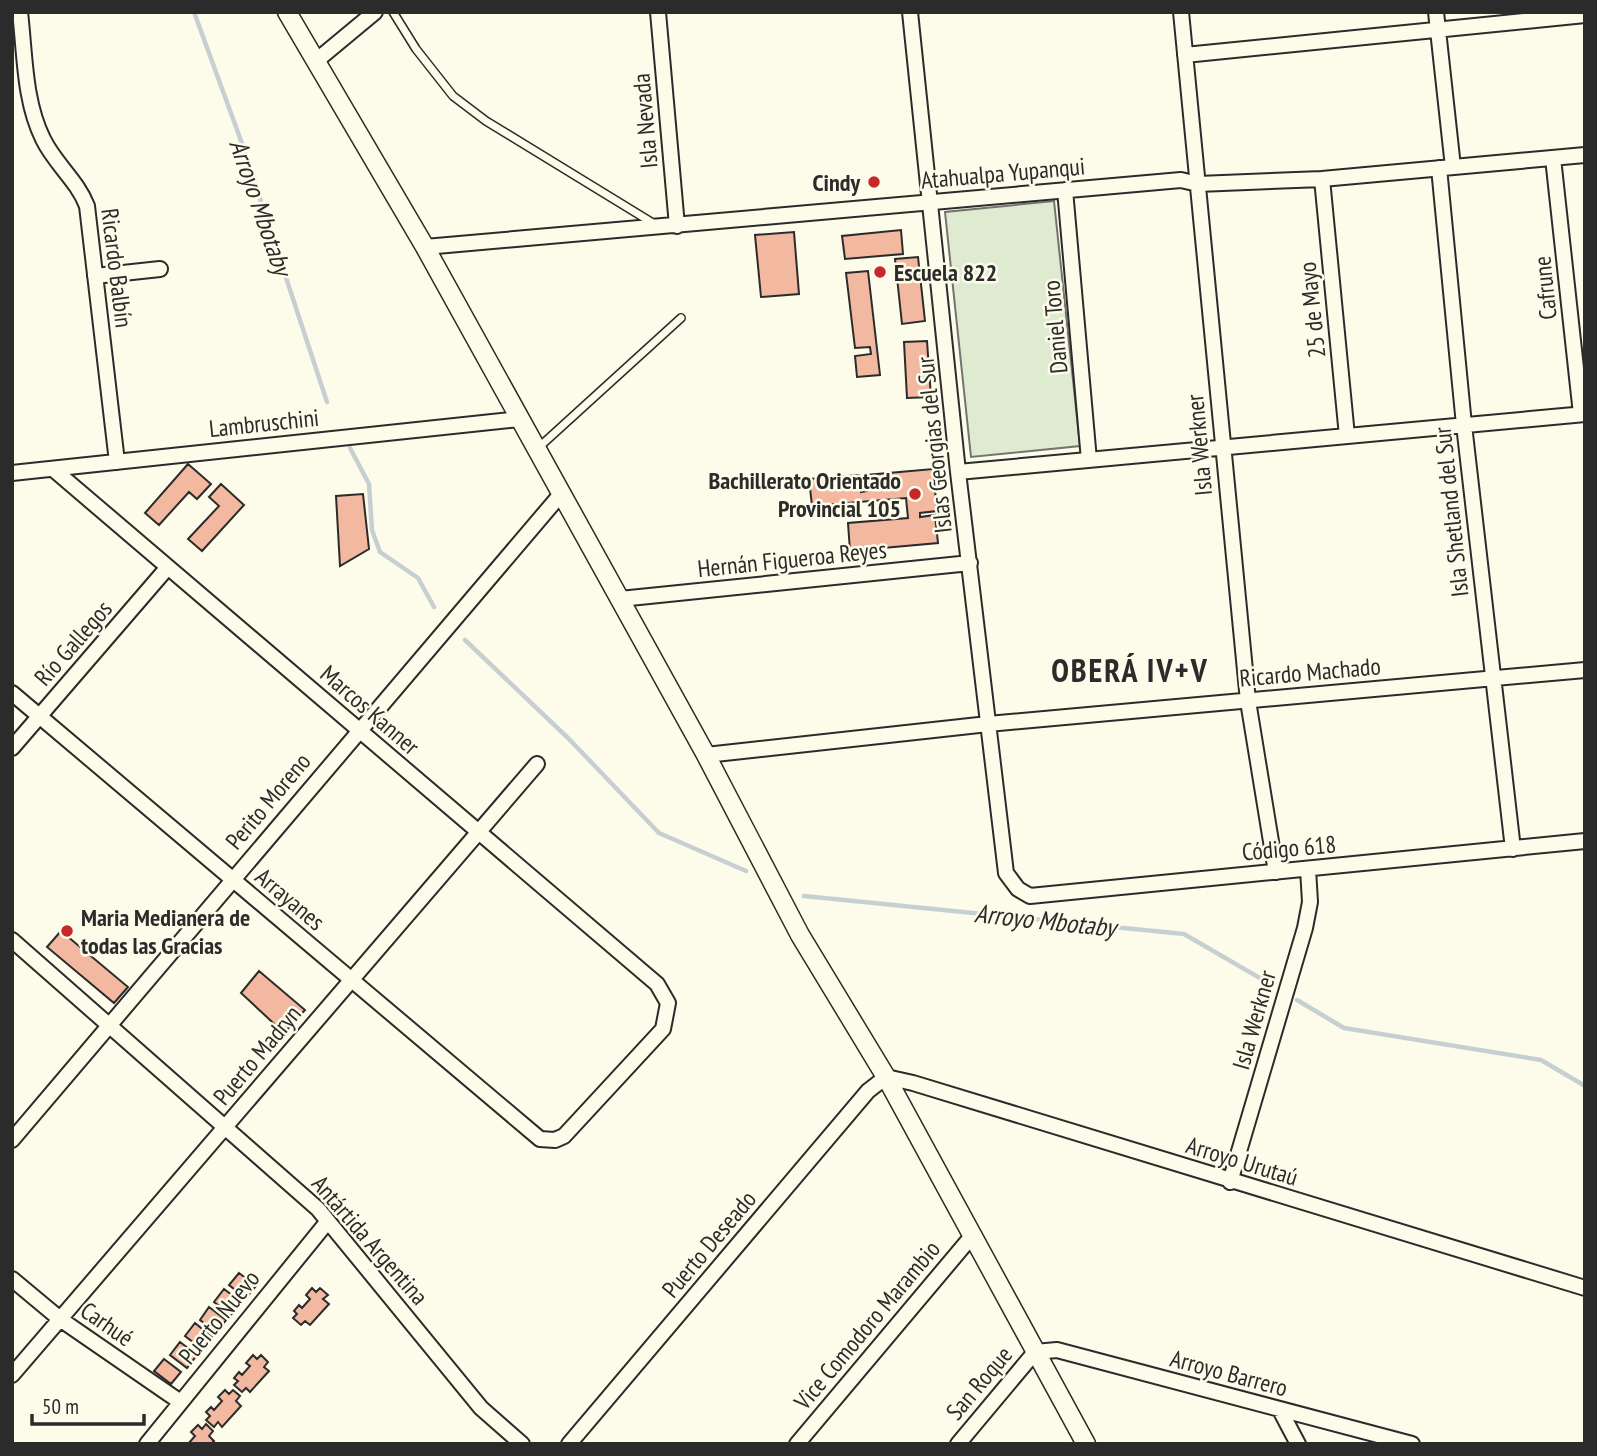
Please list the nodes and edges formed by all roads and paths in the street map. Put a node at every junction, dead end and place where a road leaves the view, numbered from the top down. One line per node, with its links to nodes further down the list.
1 (20, 12): 24 (street, Ricardo Balbín)
2 (287, 12): 12 (street)
3 (375, 12): 12 (street)
4 (393, 12): 21 (lane)
5 (658, 12): 20 (street, Isla Nevada)
6 (910, 12): 19 (street, Islas Georgias del Sur)
7 (1181, 12): 11 (street, Isla Werkner)
8 (1437, 12): 10 (street, Isla Shetland del Sur)
9 (1585, 15): 10 (street)
10 (1438, 32): 11 (street); 15 (street, Isla Shetland del Sur)
11 (1185, 55): 17 (street, Isla Werkner)
12 (316, 61): 22 (street)
13 (1585, 155): 14 (street, Atahualpa Yupanqui)
14 (1553, 158): 15 (street, Atahualpa Yupanqui); 26 (street, Cafrune)
15 (1446, 168): 16 (street, Atahualpa Yupanqui); 28 (street, Isla Shetland del Sur)
16 (1322, 179): 17 (street, Atahualpa Yupanqui); 29 (street, 25 de Mayo)
17 (1198, 184): 18 (street, Atahualpa Yupanqui); 30 (street, Isla Werkner)
18 (1065, 190): 19 (street, Atahualpa Yupanqui); 32 (street, Daniel Toro)
19 (932, 202): 20 (street, Atahualpa Yupanqui); 36 (street, Islas Georgias del Sur)
20 (677, 226): 21 (street, Atahualpa Yupanqui)
21 (660, 227): 22 (street, Atahualpa Yupanqui)
22 (425, 247): 27 (street)
23 (160, 269): 24 (street)
24 (95, 276): 33 (street, Ricardo Balbín)
25 (681, 318): 31 (lane)
26 (1583, 414): 28 (street)
27 (520, 419): 31 (street); 33 (street, Lambruschini)
28 (1464, 425): 29 (street); 42 (street, Isla Shetland del Sur)
29 (1347, 436): 30 (street)
30 (1222, 448): 32 (street); 44 (street, Isla Werkner)
31 (537, 449): 37 (street)
32 (1089, 460): 36 (street)
33 (117, 462): 34 (street, Lambruschini)
34 (54, 469): 35 (street, Lambruschini); 39 (street, Marcos Kanner)
35 (12, 472)
36 (958, 472): 38 (street, Islas Georgias del Sur)
37 (561, 494): 40 (street); 47 (street, Perito Moreno)
38 (970, 563): 40 (street, Hernán Figueroa Reyes); 46 (street, Islas Georgias del Sur)
39 (168, 567): 45 (street, Río Gallegos); 47 (street, Marcos Kanner)
40 (620, 599): 49 (street)
41 (1585, 670): 42 (street, Ricardo Machado)
42 (1493, 678): 44 (street, Ricardo Machado); 53 (street, Isla Shetland del Sur)
43 (12, 692): 45 (street, Arrayanes)
44 (1248, 701): 46 (street, Ricardo Machado); 55 (street, Isla Werkner)
45 (40, 716): 48 (street, Río Gallegos); 57 (street, Arrayanes)
46 (988, 724): 49 (street, Ricardo Machado); 56 (street, Islas Georgias del Sur)
47 (358, 730): 51 (street, Marcos Kanner); 57 (street, Perito Moreno)
48 (12, 748)
49 (706, 755): 61 (street)
50 (537, 764): 51 (street, Puerto Madryn)
51 (478, 832): 59 (street, Puerto Madryn); 63 (street, Marcos Kanner)
52 (1585, 841): 53 (street, Código 618)
53 (1513, 849): 54 (street, Código 618)
54 (1308, 869): 55 (street, Código 618); 65 (street, Isla Werkner)
55 (1276, 872): 56 (street, Código 618)
56 (1006, 873)
57 (232, 880): 59 (street, Arrayanes); 60 (street, Perito Moreno)
58 (12, 940): 60 (street, Antártida Argentina)
59 (351, 980): 62 (street, Puerto Madryn); 63 (street, Arrayanes)
60 (109, 1025): 62 (street, Antártida Argentina); 64 (street, Perito Moreno)
61 (886, 1077): 65 (street, Arroyo Urutaú); 67 (street); 77 (street, Puerto Deseado)
62 (226, 1127): 66 (street, Antártida Argentina); 70 (street, Puerto Madryn)
63 (540, 1139)
64 (12, 1140)
65 (1230, 1182): 69 (street, Arroyo Urutaú)
66 (328, 1221): 73 (street, Puerto Nuevo); 76 (street, Antártida Argentina)
67 (972, 1236): 71 (street); 78 (street, Vice Comodoro Marambio)
68 (12, 1279): 70 (street, Carhué)
69 (1585, 1288)
70 (60, 1319): 72 (street, Puerto Madryn); 73 (street, Carhué)
71 (1035, 1352): 74 (street, Arroyo Barrero); 79 (street, San Roque); 80 (street)
72 (12, 1375)
73 (179, 1401): 75 (street, Puerto Nuevo)
74 (1280, 1410): 81 (street); 82 (street, Arroyo Barrero)
75 (146, 1444)
76 (522, 1444)
77 (569, 1444)
78 (797, 1444)
79 (958, 1444)
80 (1086, 1444)
81 (1298, 1444)
82 (1412, 1444)

